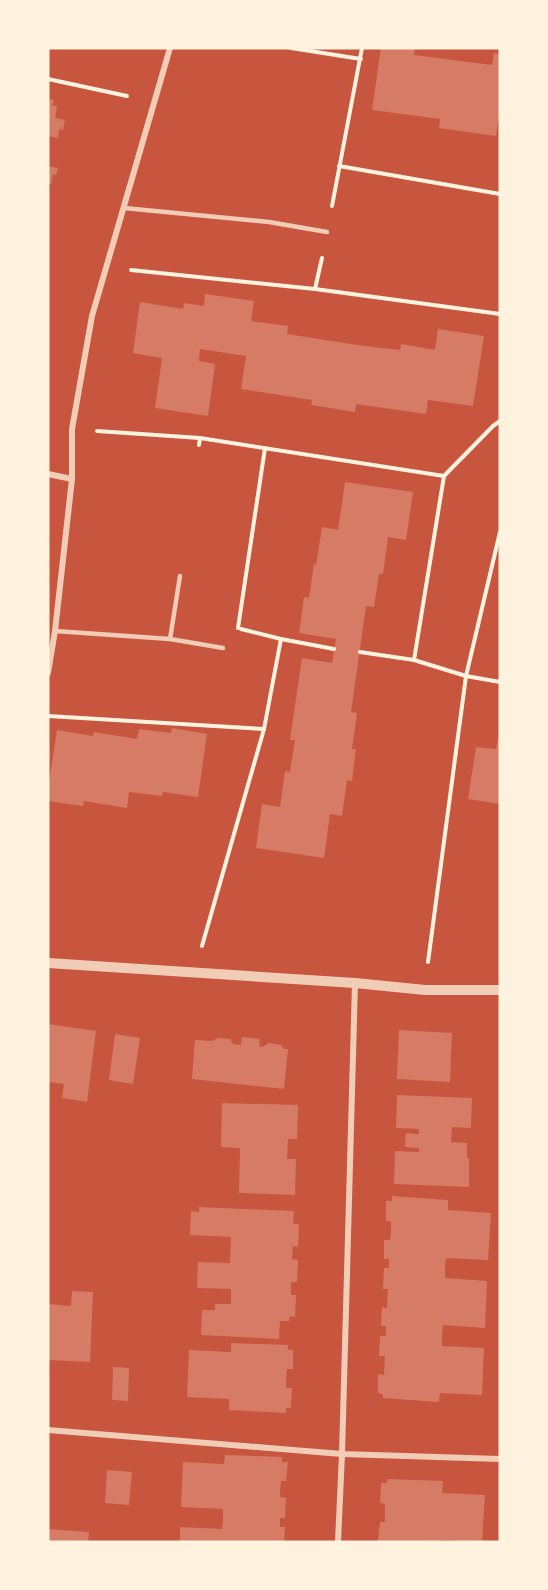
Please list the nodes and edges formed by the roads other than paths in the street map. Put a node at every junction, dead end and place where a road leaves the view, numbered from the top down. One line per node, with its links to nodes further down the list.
1 (170, 48): 2 (street)
2 (124, 208): 3 (lane); 5 (street)
3 (327, 232)
4 (48, 474): 5 (street)
5 (72, 479): 7 (street)
6 (180, 576): 8 (lane)
7 (55, 631): 8 (lane); 10 (street)
8 (170, 639): 9 (lane)
9 (223, 648)
10 (48, 673)
11 (48, 963): 12 (street)
12 (356, 983): 13 (street); 15 (street)
13 (500, 990)
14 (48, 1430): 15 (street)
15 (342, 1454): 16 (street); 17 (street)
16 (500, 1460)
17 (338, 1542)

